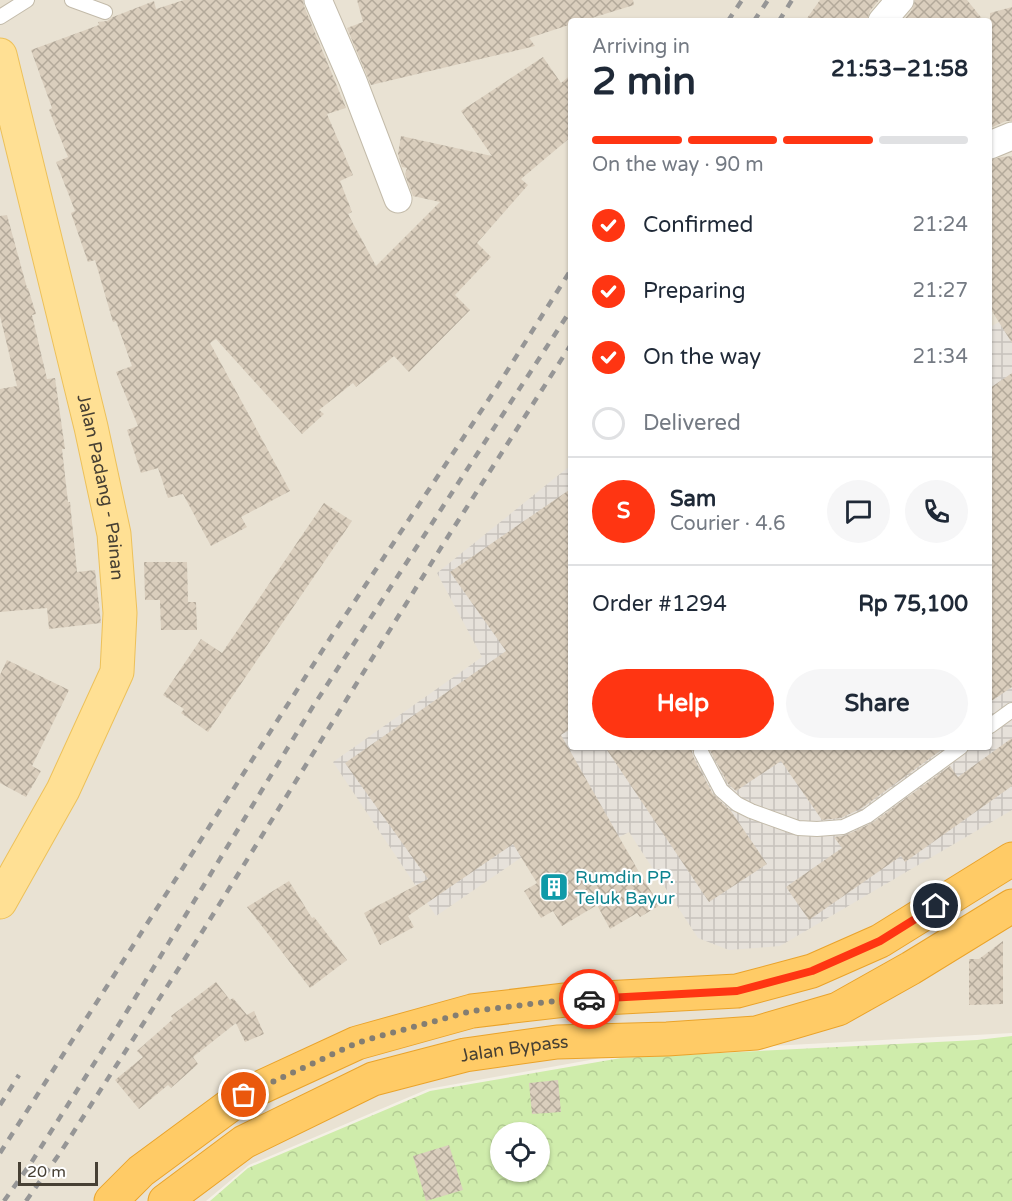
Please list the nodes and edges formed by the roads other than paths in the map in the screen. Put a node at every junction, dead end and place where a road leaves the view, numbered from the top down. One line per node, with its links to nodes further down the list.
1 (27, 0): 6 (lane)
2 (72, 0): 5 (lane)
3 (318, 0): 11 (street)
4 (900, 0): 7 (street)
5 (105, 12)
6 (0, 17)
7 (885, 18)
8 (0, 55): 17 (main road, Jalan Padang - Painan)
9 (1012, 136): 10 (street)
10 (992, 144)
11 (398, 199)
12 (1012, 710): 13 (lane)
13 (992, 725)
14 (957, 750): 15 (lane)
15 (701, 752)
16 (1012, 859): 19 (highway)
17 (0, 902)
18 (1012, 906): 20 (highway, Jalan Bypass)
19 (111, 1201)
20 (165, 1201)

